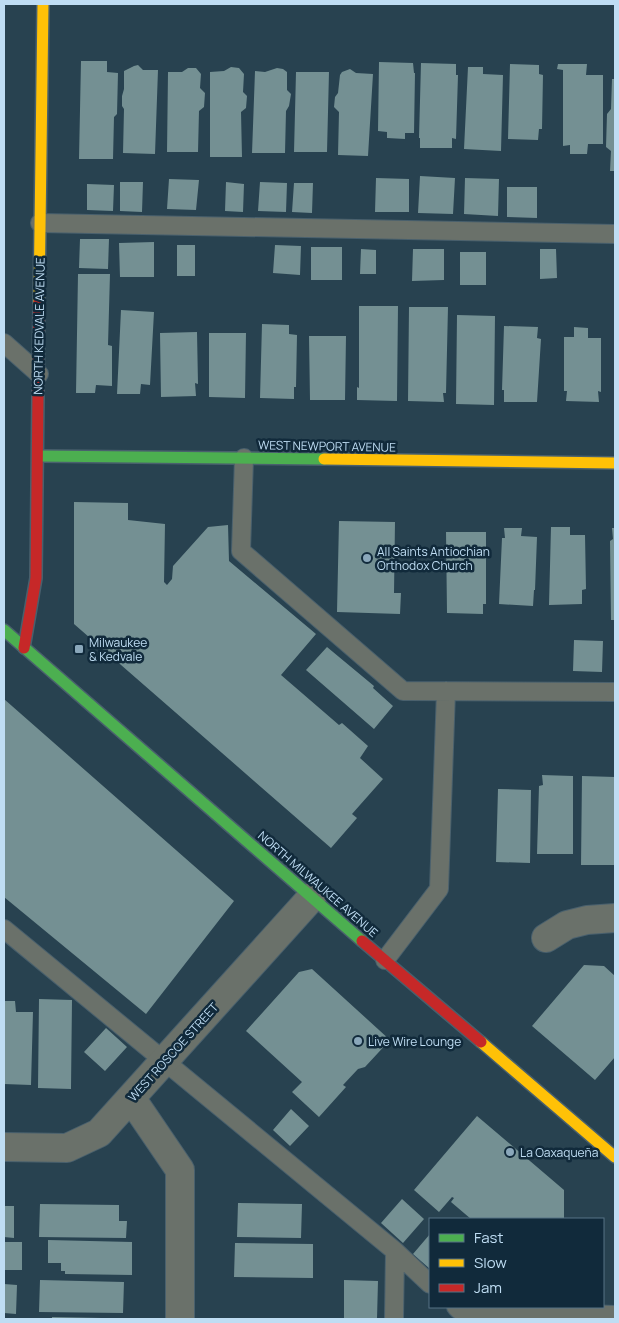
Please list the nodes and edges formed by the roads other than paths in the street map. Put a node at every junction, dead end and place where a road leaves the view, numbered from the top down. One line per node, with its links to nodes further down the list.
1 (43, 4): 2 (street, NORTH KEDVALE AVENUE)
2 (40, 223): 3 (lane); 5 (street, NORTH KEDVALE AVENUE)
3 (615, 234)
4 (4, 343): 5 (lane)
5 (39, 374): 6 (street, NORTH KEDVALE AVENUE)
6 (38, 456): 7 (street, WEST NEWPORT AVENUE); 10 (street, NORTH KEDVALE AVENUE)
7 (244, 458): 8 (street, WEST NEWPORT AVENUE); 11 (lane)
8 (615, 464)
9 (4, 630): 10 (street, NORTH MILWAUKEE AVENUE)
10 (24, 648): 13 (street, NORTH MILWAUKEE AVENUE)
11 (446, 691): 12 (lane); 17 (lane)
12 (615, 692)
13 (312, 897): 17 (street, NORTH MILWAUKEE AVENUE); 18 (street, WEST ROSCOE STREET)
14 (615, 918): 16 (street)
15 (4, 928): 18 (lane)
16 (546, 938)
17 (385, 960): 21 (street, NORTH MILWAUKEE AVENUE)
18 (164, 1061): 19 (street, WEST ROSCOE STREET); 22 (lane)
19 (131, 1098): 20 (street, WEST ROSCOE STREET); 26 (street)
20 (4, 1147)
21 (615, 1156)
22 (395, 1251): 23 (lane); 27 (lane)
23 (429, 1283)
24 (457, 1308): 25 (lane)
25 (615, 1315)
26 (180, 1319)
27 (394, 1319)

